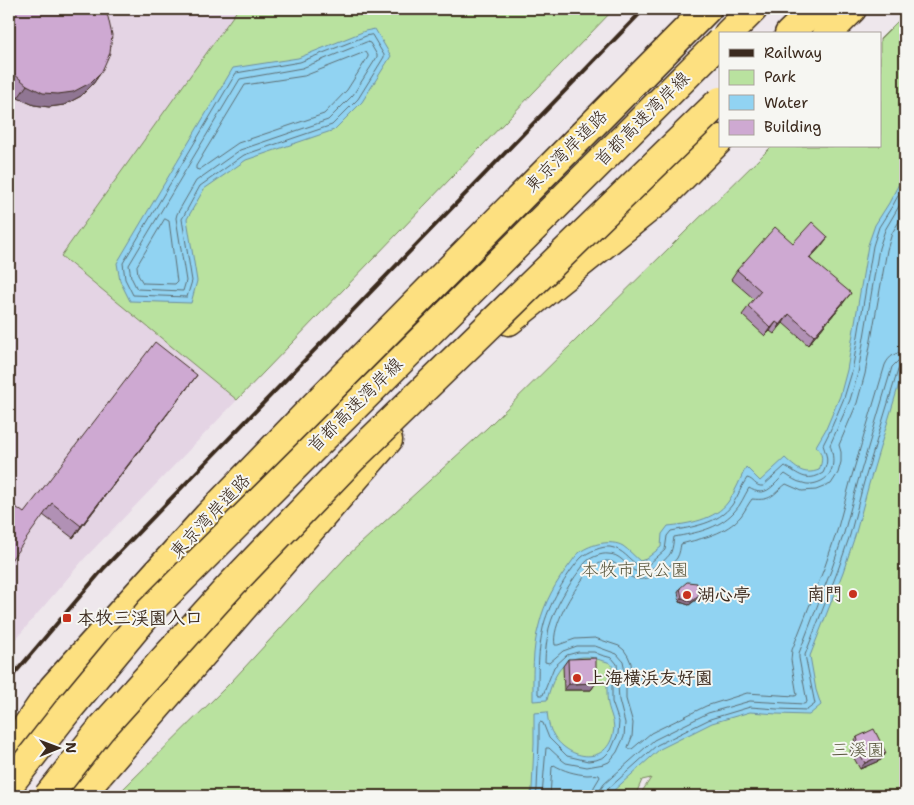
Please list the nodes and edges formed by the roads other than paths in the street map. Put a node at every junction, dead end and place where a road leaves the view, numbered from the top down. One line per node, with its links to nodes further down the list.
1 (707, 9): 17 (highway, 東京湾岸道路)
2 (753, 9): 7 (highway)
3 (761, 9): 8 (highway)
4 (809, 9): 9 (highway)
5 (814, 9): 10 (highway)
6 (852, 9): 11 (highway)
7 (730, 32)
8 (738, 32)
9 (786, 32)
10 (791, 32)
11 (829, 32)
12 (719, 43): 21 (highway, 首都高速湾岸線, bridge)
13 (719, 50): 17 (highway, 東京湾岸道路, bridge)
14 (719, 101): 18 (highway, bridge)
15 (719, 101): 19 (highway, 首都高速湾岸線, bridge)
16 (719, 140): 18 (highway)
17 (426, 293): 20 (highway, 東京湾岸道路)
18 (475, 348): 24 (highway)
19 (232, 584): 22 (highway, 首都高速湾岸線, bridge); 23 (highway, bridge)
20 (9, 752)
21 (9, 785)
22 (48, 796)
23 (65, 796)
24 (80, 796)

